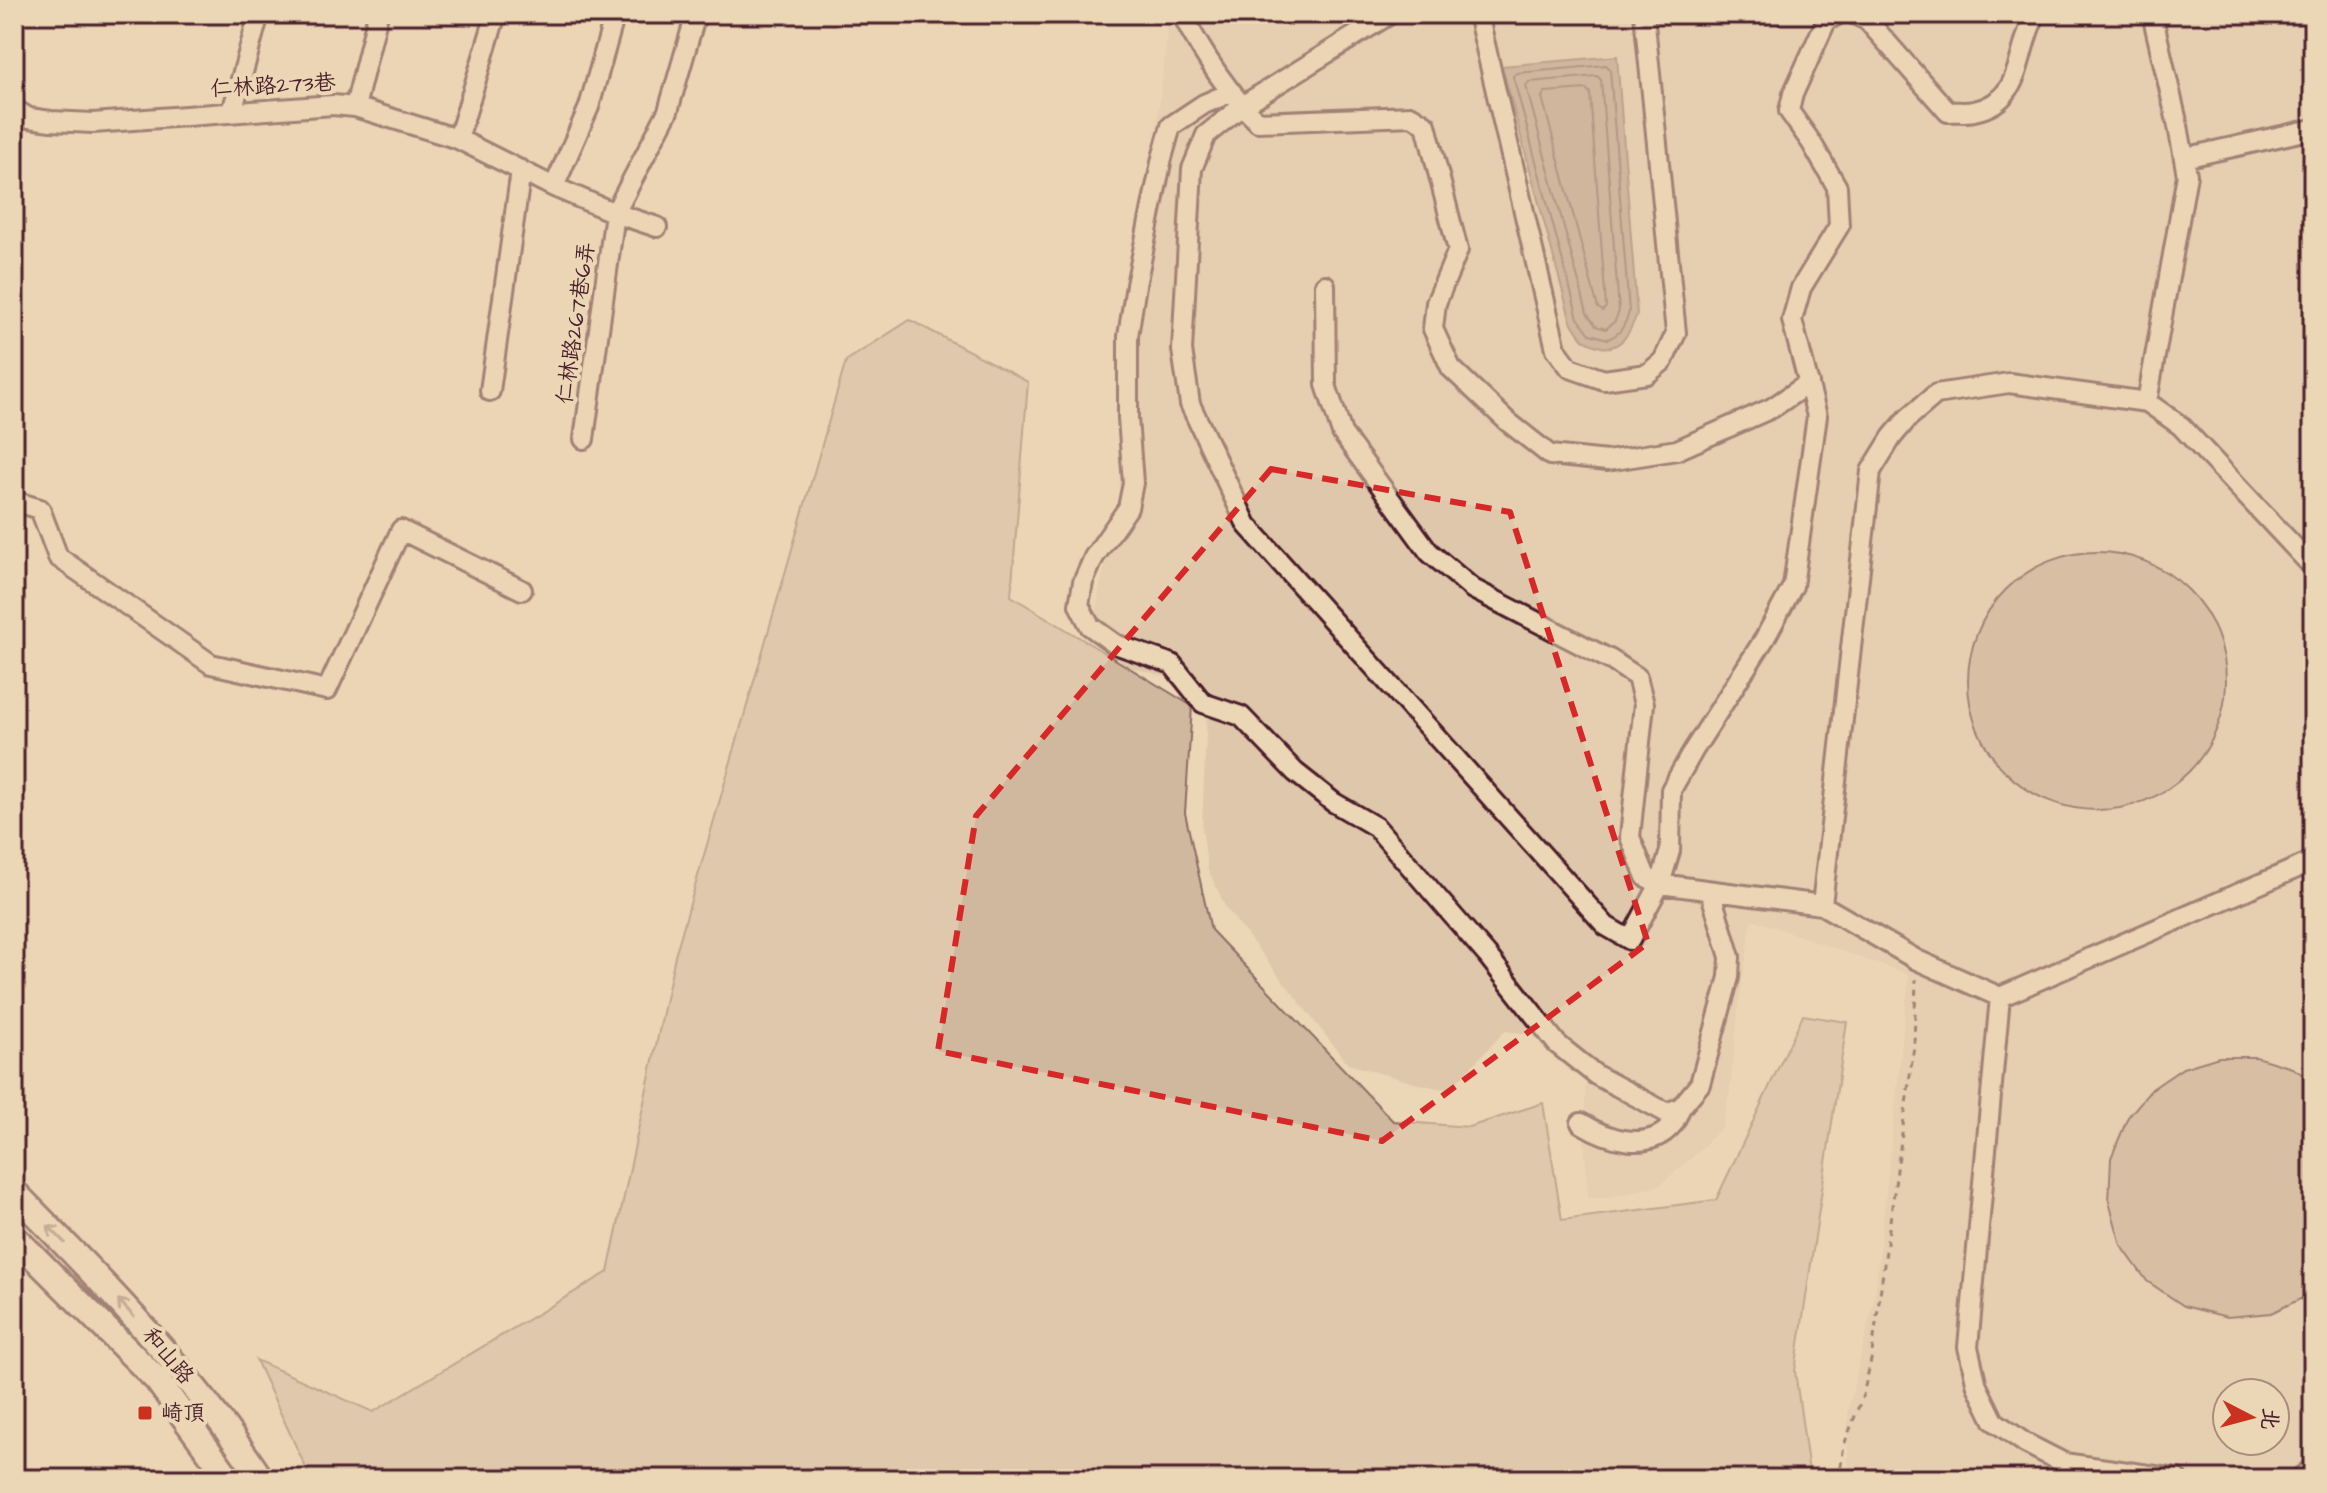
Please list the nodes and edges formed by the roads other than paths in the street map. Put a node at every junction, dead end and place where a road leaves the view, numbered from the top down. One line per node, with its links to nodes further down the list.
1 (259, 14): 17 (street)
2 (378, 14): 15 (street)
3 (496, 14): 19 (street)
4 (615, 14): 22 (street)
5 (696, 14): 23 (street, 仁林路267巷6弄)
6 (1390, 14): 14 (street)
7 (1478, 14): 8 (street)
8 (1644, 14)
9 (1839, 14): 26 (street)
10 (1854, 14): 11 (street)
11 (2036, 14)
12 (2152, 14): 20 (street)
13 (1186, 17): 14 (street)
14 (1237, 99): 26 (street); 34 (street); 38 (street)
15 (355, 107): 17 (street, 仁林路273巷); 19 (street, 仁林路273巷)
16 (14, 109): 17 (street, 仁林路273巷)
17 (232, 112)
18 (2313, 129): 20 (street)
19 (458, 139): 21 (street, 仁林路273巷)
20 (2184, 158): 28 (street)
21 (521, 170): 22 (street, 仁林路273巷); 27 (street)
22 (554, 187): 23 (street, 仁林路273巷)
23 (615, 213): 24 (street, 仁林路273巷); 29 (street, 仁林路267巷6弄)
24 (657, 227)
25 (1325, 285): 34 (street)
26 (1809, 383): 34 (street)
27 (490, 391)
28 (2147, 402): 31 (street); 36 (street)
29 (584, 439)
30 (14, 501): 32 (street)
31 (2313, 567)
32 (522, 590)
33 (2313, 861): 37 (street)
34 (1660, 884): 35 (street)
35 (1710, 891): 36 (street); 38 (street)
36 (1822, 905): 37 (street)
37 (2000, 997): 45 (street)
38 (1681, 1107): 39 (street)
39 (1581, 1123)
40 (14, 1192): 44 (main road, 和山路, one-way to 40)
41 (14, 1237): 43 (main road, 和山路)
42 (2313, 1468): 46 (street)
43 (229, 1479)
44 (261, 1479)
45 (2177, 1479)
46 (2299, 1479)

